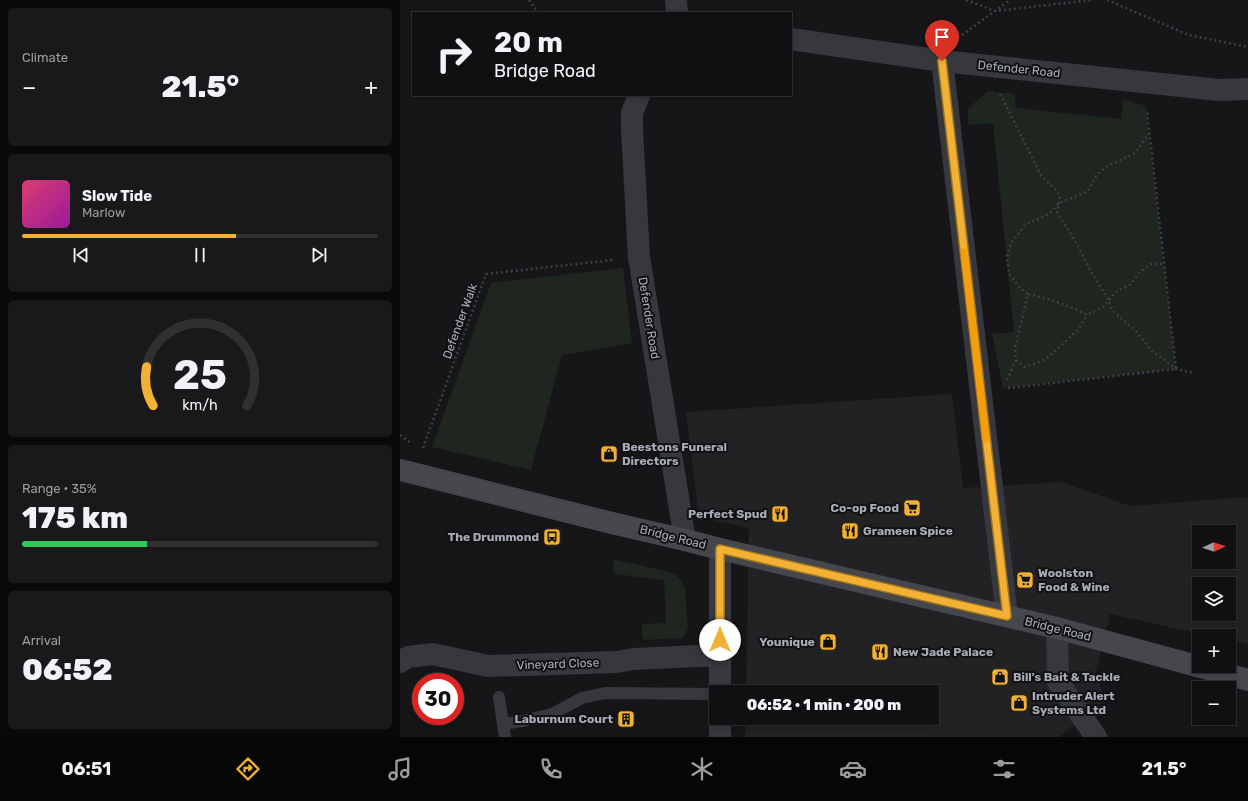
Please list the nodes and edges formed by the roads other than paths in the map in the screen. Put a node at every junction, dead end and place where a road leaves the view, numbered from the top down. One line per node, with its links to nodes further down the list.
1 (676, 0): 2 (street)
2 (677, 12)
3 (792, 39): 4 (street, Defender Road)
4 (936, 60): 5 (street, Defender Road); 10 (street)
5 (1248, 89)
6 (639, 96): 8 (street, Defender Road)
7 (400, 470): 8 (street, Bridge Road)
8 (685, 540): 9 (street, Bridge Road)
9 (720, 549): 10 (street, Bridge Road); 12 (street)
10 (1007, 616): 11 (street, Bridge Road)
11 (1057, 628): 14 (street, Bridge Road); 22 (street)
12 (720, 655): 13 (street, Vineyard Close); 15 (street)
13 (400, 662)
14 (1248, 680)
15 (720, 685)
16 (709, 694): 18 (lane)
17 (499, 697): 18 (lane)
18 (503, 724): 20 (lane)
19 (720, 725): 21 (street)
20 (505, 737)
21 (720, 737)
22 (1096, 737)

